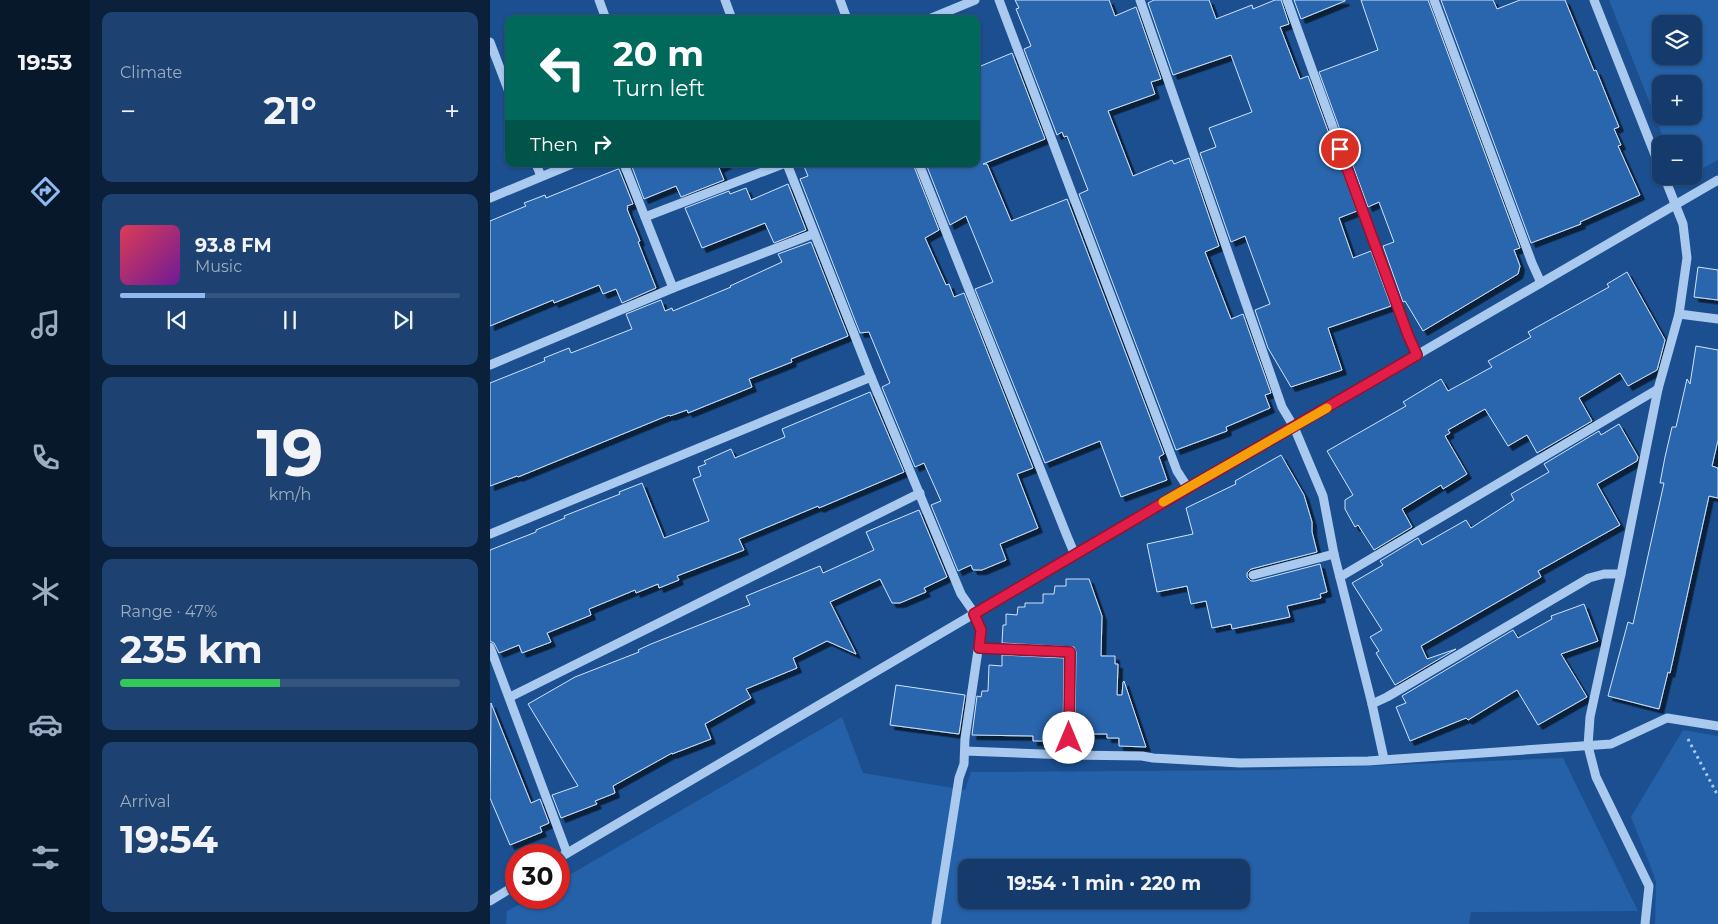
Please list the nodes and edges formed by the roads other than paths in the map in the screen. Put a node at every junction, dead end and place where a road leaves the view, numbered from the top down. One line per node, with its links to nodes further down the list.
1 (600, 0): 10 (street)
2 (725, 0): 11 (street)
3 (840, 0): 12 (street)
4 (975, 0): 13 (street)
5 (999, 0): 39 (street)
6 (1140, 0): 38 (street)
7 (1287, 0): 34 (street)
8 (1434, 0): 30 (street)
9 (1594, 0): 16 (street)
10 (605, 15)
11 (731, 15)
12 (846, 15)
13 (939, 15)
14 (490, 42): 15 (street)
15 (505, 81)
16 (1652, 147)
17 (537, 167): 23 (street)
18 (564, 167): 23 (street)
19 (625, 167): 28 (street)
20 (775, 167): 28 (street)
21 (788, 167): 29 (street)
22 (920, 167): 43 (street)
23 (541, 176): 26 (street)
24 (1718, 180): 27 (street)
25 (1668, 185): 27 (street)
26 (490, 198)
27 (1676, 205): 30 (street); 32 (street)
28 (645, 217): 31 (street)
29 (814, 234): 31 (street); 36 (street)
30 (1542, 283): 34 (street)
31 (673, 288): 35 (street)
32 (1679, 314): 33 (street); 37 (street)
33 (1718, 319)
34 (1417, 355): 38 (street)
35 (490, 365)
36 (871, 377): 40 (street); 41 (street)
37 (1658, 389): 44 (street); 46 (street)
38 (1294, 427): 39 (street); 42 (street)
39 (1188, 488): 43 (street)
40 (920, 493): 47 (street); 50 (street)
41 (490, 534)
42 (1334, 554): 45 (street); 46 (street)
43 (1075, 555): 47 (street)
44 (1621, 574): 51 (street); 53 (street)
45 (1253, 575)
46 (1340, 577): 51 (street)
47 (974, 614): 49 (street); 58 (street)
48 (490, 647): 50 (street)
49 (979, 648): 54 (street); 55 (street)
50 (510, 697): 57 (street)
51 (1372, 704): 56 (street)
52 (1718, 724): 53 (street)
53 (1588, 746): 56 (street); 62 (street)
54 (965, 751): 55 (street); 61 (street)
55 (1069, 755): 56 (street)
56 (1384, 759)
57 (564, 844)
58 (570, 851)
59 (505, 892): 60 (street)
60 (490, 902)
61 (936, 924)
62 (1645, 924)

